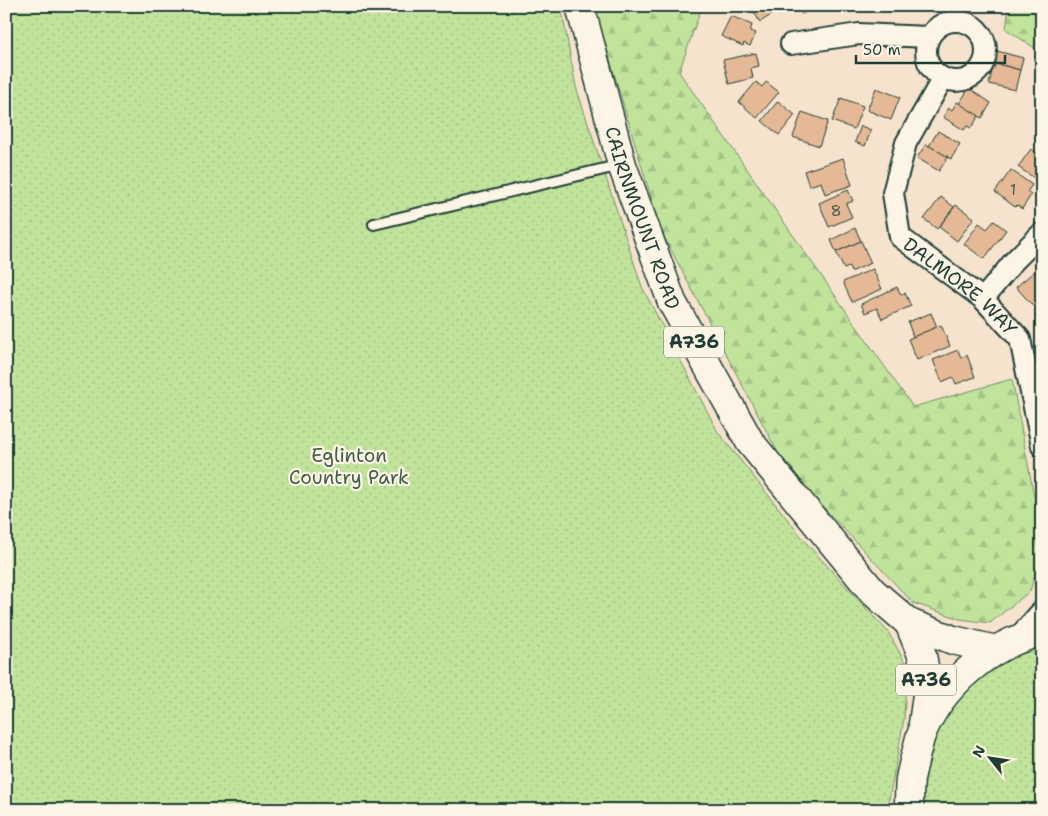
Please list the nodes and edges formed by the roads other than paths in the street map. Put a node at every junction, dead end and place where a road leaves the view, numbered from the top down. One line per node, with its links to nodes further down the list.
1 (580, 6): 5 (main road, CAIRNMOUNT ROAD / A736)
2 (928, 37): 3 (street); 4 (street); 4 (street)
3 (791, 44)
4 (943, 78): 8 (street, DALMORE WAY)
5 (622, 164): 6 (lane); 12 (main road, CAIRNMOUNT ROAD / A736)
6 (374, 224)
7 (1042, 233): 8 (street)
8 (983, 299): 9 (street, DALMORE WAY)
9 (1036, 388): 10 (street, DALMORE WAY)
10 (1042, 446)
11 (1042, 612): 14 (street)
12 (909, 623): 14 (main road, CAIRNMOUNT ROAD / A736); 15 (main road, CAIRNMOUNT ROAD / A736)
13 (1042, 632): 14 (main road)
14 (1006, 645): 15 (main road)
15 (921, 738): 16 (main road)
16 (909, 810)

